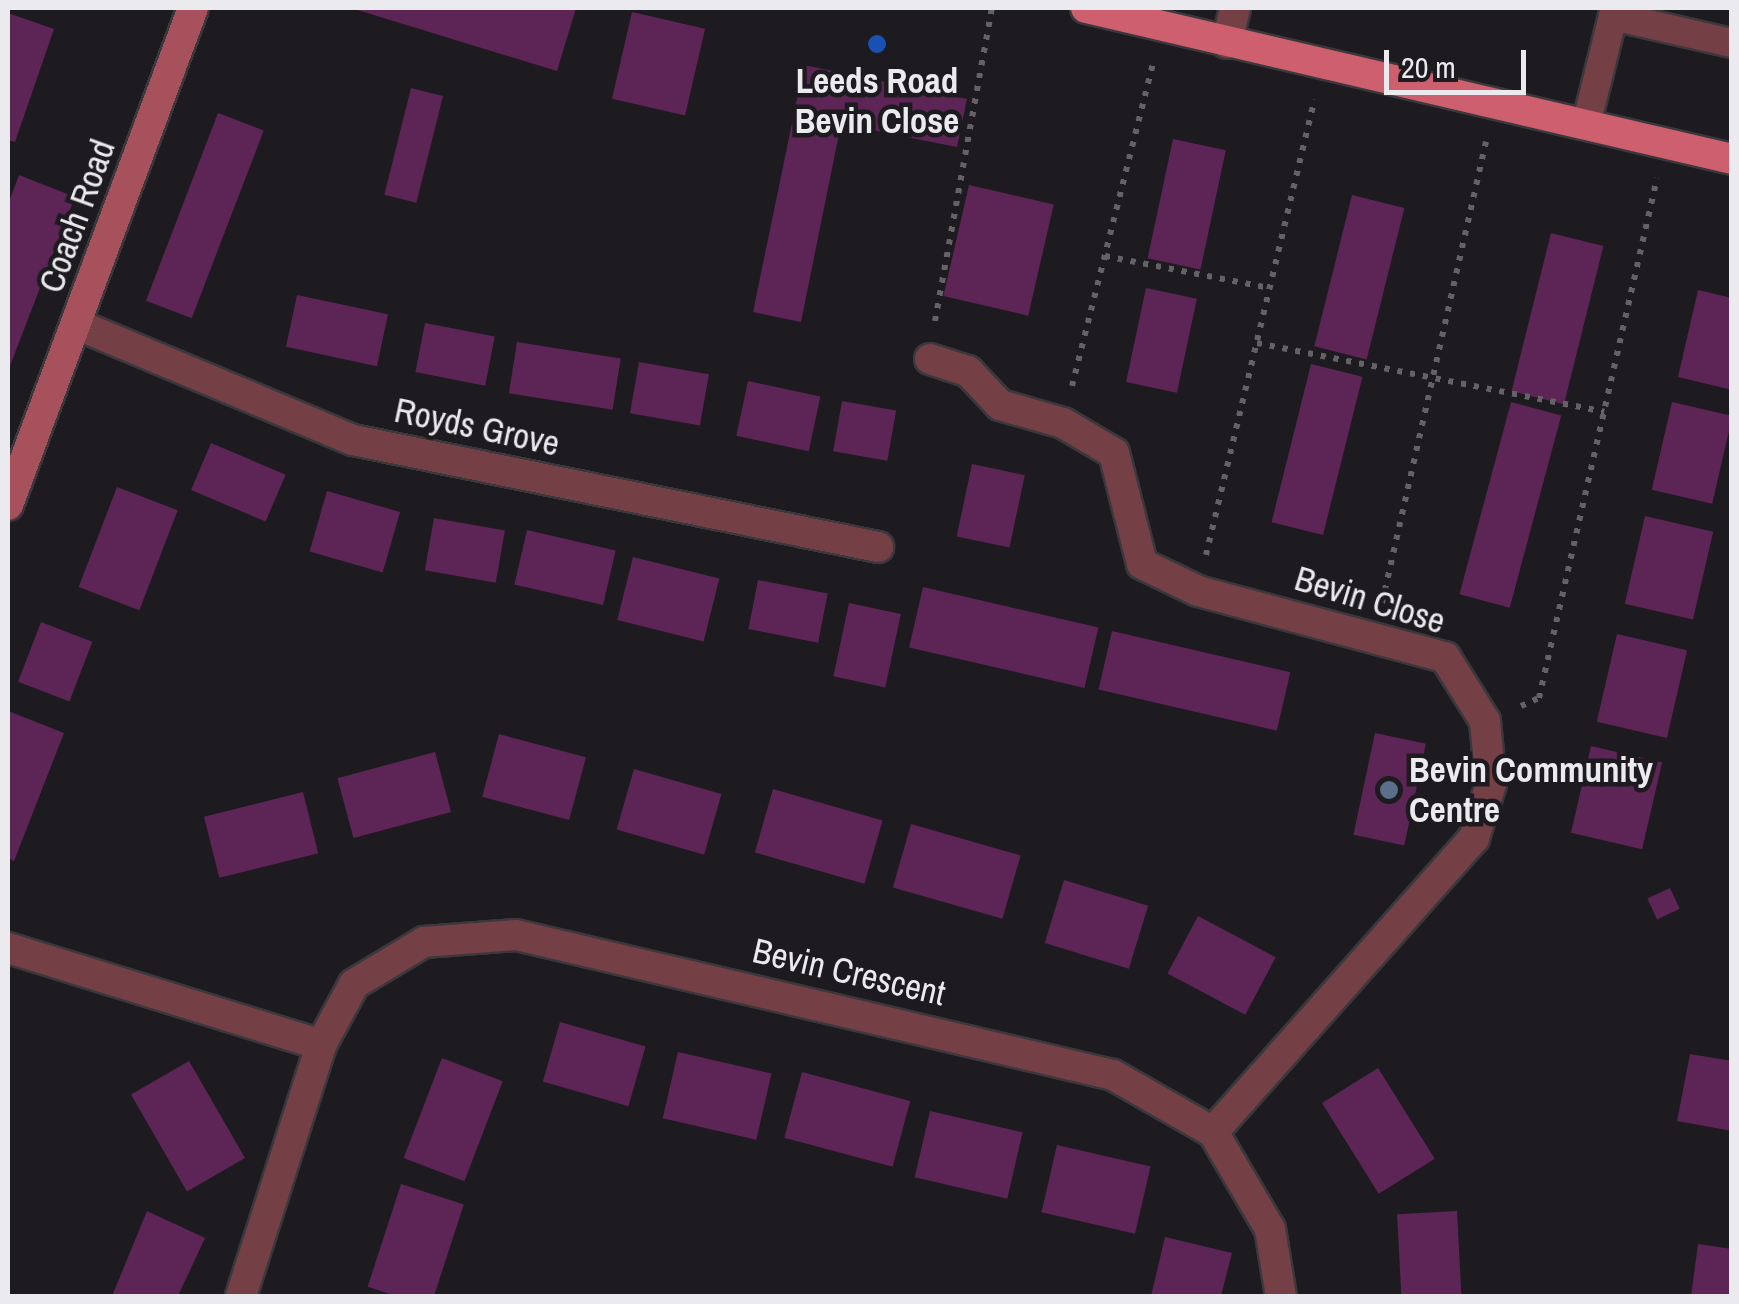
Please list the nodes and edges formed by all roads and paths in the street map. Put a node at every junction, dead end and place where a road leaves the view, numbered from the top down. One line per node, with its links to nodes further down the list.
1 (193, 8): 15 (street, Coach Road)
2 (992, 8): 17 (path)
3 (1086, 8): 5 (main road)
4 (1235, 8): 6 (street)
5 (1162, 28): 6 (main road); 13 (path)
6 (1227, 43): 8 (main road)
7 (1732, 43): 10 (lane)
8 (1322, 64): 9 (main road); 14 (path)
9 (1494, 104): 10 (main road); 18 (path)
10 (1586, 125): 11 (main road)
11 (1665, 143): 12 (main road); 19 (path)
12 (1732, 159)
13 (1105, 256): 14 (path); 20 (path)
14 (1269, 288): 16 (path)
15 (78, 326): 21 (street, Coach Road); 22 (street, Royds Grove)
16 (1257, 342): 18 (path); 23 (path)
17 (930, 359): 20 (street, Bevin Close)
18 (1432, 380): 19 (path); 24 (path)
19 (1604, 412): 25 (path)
20 (1063, 423): 23 (street, Bevin Close)
21 (8, 505)
22 (878, 547)
23 (1198, 592): 24 (street, Bevin Close)
24 (1375, 633): 25 (street, Bevin Close)
25 (1485, 721): 28 (street, Bevin Close)
26 (8, 948): 27 (street)
27 (320, 1045): 28 (street, Bevin Crescent); 29 (street, Bevin Crescent)
28 (1213, 1132): 30 (street, Bevin Crescent)
29 (241, 1296)
30 (1281, 1296)

